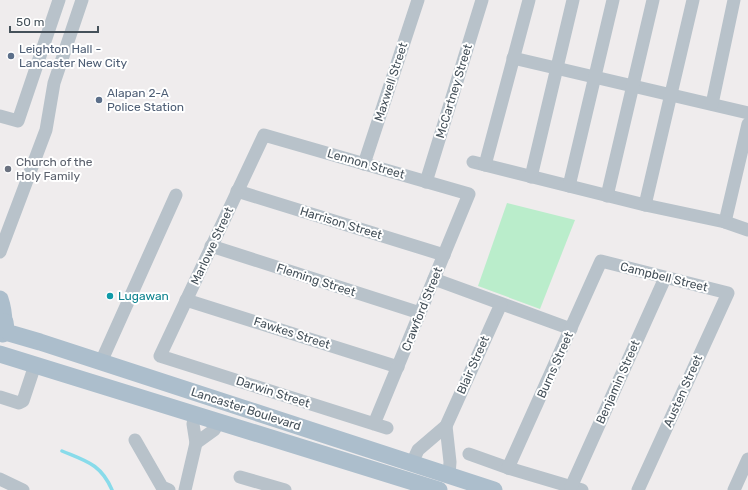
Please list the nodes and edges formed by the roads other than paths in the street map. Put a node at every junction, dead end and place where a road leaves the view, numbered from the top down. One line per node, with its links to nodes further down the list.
1 (59, 0): 18 (street)
2 (82, 0): 33 (street)
3 (418, 0): 21 (street, Maxwell Street)
4 (482, 0): 23 (street, McCartney Street)
5 (529, 0): 11 (street)
6 (573, 0): 12 (street)
7 (613, 0): 13 (street)
8 (652, 0): 14 (street)
9 (693, 0): 15 (street)
10 (734, 0): 16 (street)
11 (513, 58): 12 (street); 22 (street)
12 (557, 68): 13 (street); 22 (street)
13 (595, 77): 14 (street); 24 (street)
14 (633, 86): 15 (street); 28 (street)
15 (671, 95): 16 (street); 29 (street)
16 (712, 104): 17 (street)
17 (748, 113)
18 (0, 116)
19 (748, 124): 30 (street)
20 (264, 135): 21 (street, Lennon Street); 25 (street, Marlowe Street)
21 (364, 164): 23 (street, Lennon Street)
22 (531, 177): 24 (street)
23 (426, 182): 26 (street, Lennon Street)
24 (569, 186): 28 (street)
25 (237, 191): 32 (street, Marlowe Street); 34 (street, Harrison Street)
26 (469, 194): 34 (street, Crawford Street)
27 (176, 195): 48 (street)
28 (607, 196): 29 (street)
29 (645, 205): 30 (street)
30 (725, 222): 31 (street)
31 (748, 230)
32 (211, 246): 40 (street, Marlowe Street); 42 (street, Fleming Street)
33 (0, 252)
34 (444, 255): 37 (street, Crawford Street)
35 (601, 262): 36 (street, Campbell Street); 44 (street, Burns Street)
36 (665, 278): 38 (street, Campbell Street); 67 (street, Benjamin Street)
37 (434, 280): 41 (street); 42 (street, Crawford Street)
38 (728, 293): 74 (street, Austen Street)
39 (0, 298): 43 (main road)
40 (186, 300): 47 (street, Marlowe Street); 50 (street, Fawkes Street)
41 (501, 304): 44 (street); 55 (street, Blair Street)
42 (420, 313): 50 (street, Crawford Street)
43 (5, 322): 45 (main road); 48 (main road, Lancaster Boulevard)
44 (571, 329): 62 (street, Burns Street)
45 (0, 341)
46 (0, 354): 49 (main road, Lancaster Boulevard)
47 (160, 356): 54 (street, Darwin Street)
48 (101, 362): 61 (main road, Lancaster Boulevard)
49 (35, 365): 51 (street); 52 (main road, Lancaster Boulevard)
50 (398, 367): 54 (street, Crawford Street)
51 (0, 397)
52 (195, 415): 53 (main road, Lancaster Boulevard); 58 (street)
53 (219, 422): 58 (street); 72 (main road, Lancaster Boulevard)
54 (374, 424): 56 (street, Darwin Street)
55 (446, 426): 61 (street, Blair Street); 63 (street)
56 (387, 428)
57 (135, 440): 69 (street)
58 (196, 444): 70 (street)
59 (469, 454): 62 (street)
60 (748, 459): 75 (street)
61 (412, 463): 63 (main road, Lancaster Boulevard)
62 (508, 468): 67 (street)
63 (449, 475): 73 (main road, Lancaster Boulevard)
64 (240, 477): 66 (street)
65 (0, 479): 68 (street)
66 (259, 486): 71 (street)
67 (577, 488)
68 (23, 490)
69 (169, 490)
70 (185, 490)
71 (285, 490)
72 (438, 490)
73 (494, 490)
74 (638, 490)
75 (734, 490)

